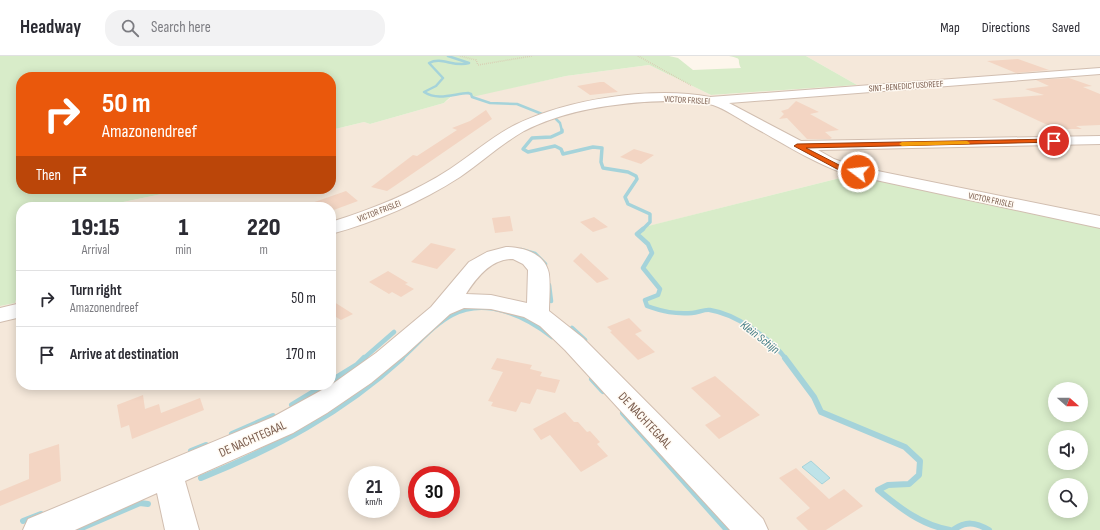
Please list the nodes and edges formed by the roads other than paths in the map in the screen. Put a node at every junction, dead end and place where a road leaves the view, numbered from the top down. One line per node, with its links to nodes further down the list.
1 (1100, 71): 2 (street, SINT-BENEDICTUSDREEF)
2 (711, 100): 4 (street, VICTOR FRISLEI); 6 (street, VICTOR FRISLEI)
3 (1100, 140): 4 (street)
4 (797, 146): 5 (street, VICTOR FRISLEI)
5 (1100, 222)
6 (336, 226)
7 (443, 309): 9 (street, DE NACHTEGAAL); 9 (street, DE NACHTEGAAL); 11 (street, DE NACHTEGAAL)
8 (16, 311): 10 (street)
9 (538, 314): 14 (street, DE NACHTEGAAL)
10 (0, 315)
11 (168, 475): 12 (street, DE NACHTEGAAL); 13 (street)
12 (40, 530)
13 (182, 530)
14 (751, 530)

